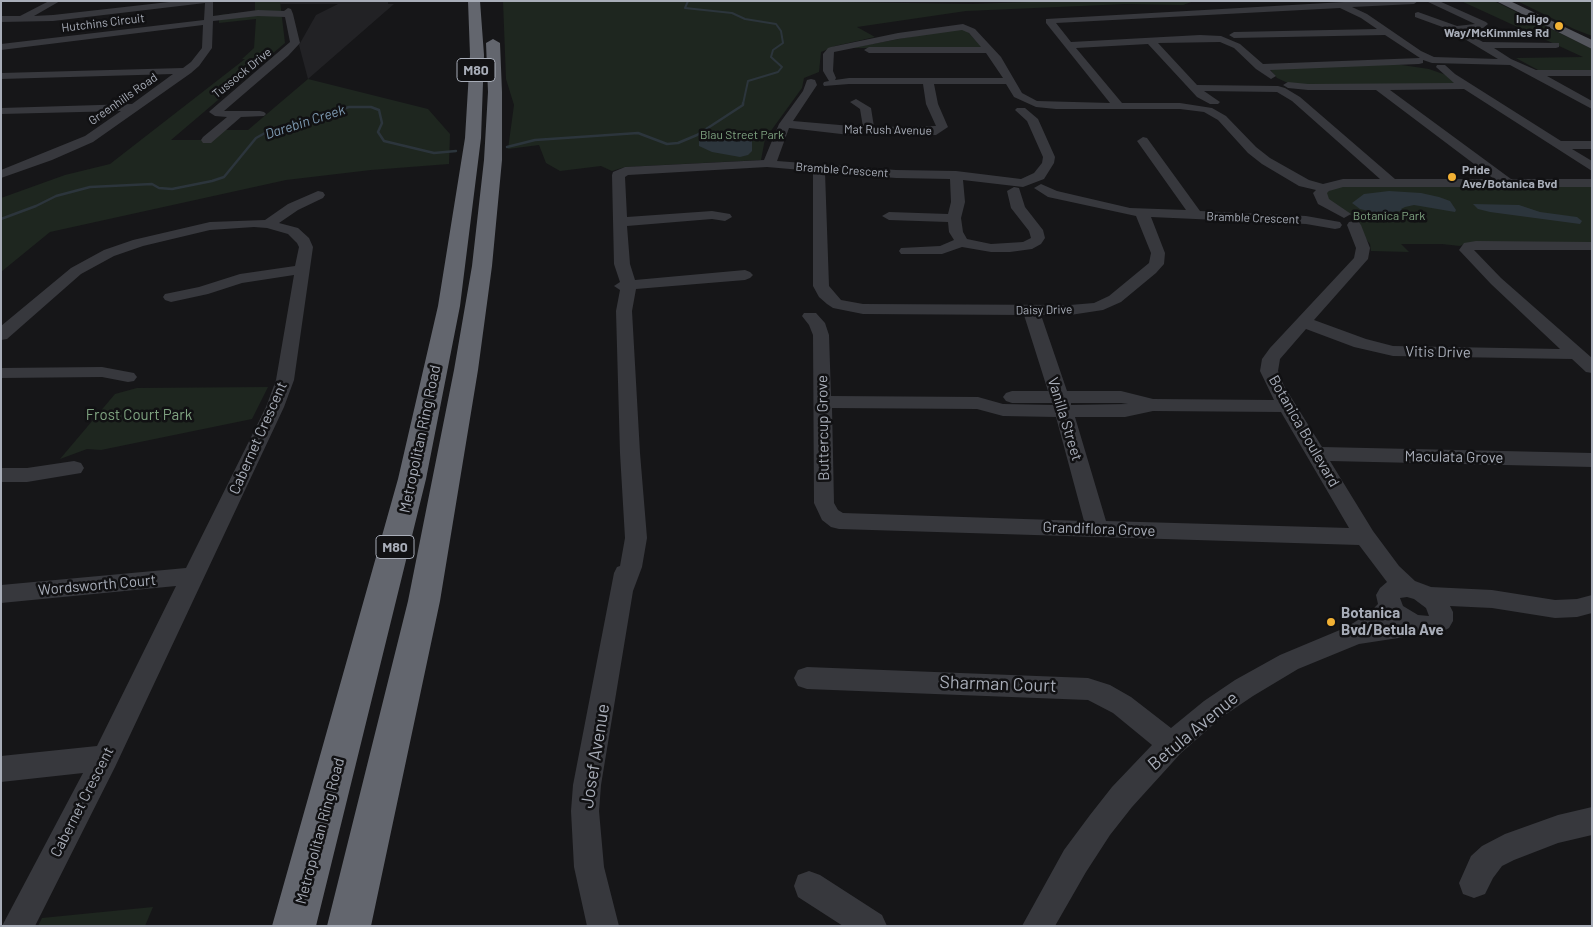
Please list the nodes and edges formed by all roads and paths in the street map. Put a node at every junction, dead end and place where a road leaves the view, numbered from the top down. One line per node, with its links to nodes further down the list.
1 (56, 1): 14 (street)
2 (203, 1): 14 (street)
3 (209, 1): 16 (street, Greenhills Road)
4 (474, 1): 59 (highway, Metropolitan Ring Road / M80)
5 (1414, 1): 9 (street)
6 (1430, 1): 8 (street)
7 (1501, 1): 25 (main road)
8 (1435, 2): 17 (street)
9 (1343, 6): 11 (street); 19 (street)
10 (289, 12): 16 (street, Hutchins Circuit); 51 (street, Tussock Drive)
11 (1199, 13): 15 (street); 22 (street)
12 (1415, 13): 17 (street)
13 (1, 19): 14 (street)
14 (19, 20)
15 (1208, 20)
16 (209, 21): 26 (street, Hutchins Circuit); 33 (street, Greenhills Road)
17 (1454, 28): 23 (street)
18 (492, 29): 59 (highway, Metropolitan Ring Road / M80)
19 (1387, 32): 20 (street); 30 (street)
20 (1228, 38): 21 (street); 32 (street)
21 (1151, 41): 22 (street); 45 (street)
22 (1070, 45): 46 (street)
23 (1480, 45): 24 (street); 31 (street)
24 (1556, 45)
25 (1592, 45)
26 (1, 47)
27 (844, 47): 28 (street); 28 (street); 38 (street)
28 (989, 50): 40 (street)
29 (102, 61): 36 (street)
30 (1428, 62): 31 (street); 32 (street); 42 (street)
31 (1508, 62): 34 (street)
32 (1260, 67): 43 (street)
33 (186, 71): 36 (street); 48 (street, Greenhills Road)
34 (1534, 73): 35 (street); 47 (street)
35 (1592, 73)
36 (84, 74): 37 (street)
37 (1, 76)
38 (823, 81): 39 (street); 53 (street)
39 (928, 81): 40 (street); 54 (street, Mat Rush Avenue)
40 (1010, 81): 49 (street)
41 (1378, 86): 42 (street); 43 (street); 67 (street)
42 (1467, 86): 57 (street)
43 (1284, 87): 45 (street); 66 (street)
44 (856, 102): 54 (street)
45 (1207, 104): 46 (street); 69 (street)
46 (1118, 106): 49 (street)
47 (1592, 106)
48 (135, 107): 50 (street); 64 (street, Greenhills Road)
49 (1035, 109): 71 (street)
50 (1, 111)
51 (238, 114): 52 (street, Tussock Drive); 55 (street)
52 (260, 114)
53 (785, 124): 54 (street, Mat Rush Avenue); 60 (street)
54 (869, 131)
55 (207, 140)
56 (1143, 141): 75 (street)
57 (1559, 145): 58 (street); 61 (street)
58 (1592, 145)
59 (483, 149): 125 (highway, Metropolitan Ring Road / M80); 126 (highway, Metropolitan Ring Road / M80)
60 (770, 163): 62 (street, Bramble Crescent); 63 (street, Bramble Crescent)
61 (1592, 166)
62 (819, 168): 65 (street, Bramble Crescent); 89 (street)
63 (625, 171): 79 (street, Josef Avenue)
64 (1, 174)
65 (956, 175): 70 (street, Bramble Crescent); 78 (street)
66 (1392, 183): 67 (street); 69 (street)
67 (1508, 183): 68 (street)
68 (1592, 183)
69 (1324, 188): 76 (street)
70 (1017, 190): 71 (street); 71 (street, Bramble Crescent); 81 (street)
71 (1040, 190): 73 (street, Bramble Crescent)
72 (318, 195): 80 (street)
73 (1142, 213): 75 (street, Bramble Crescent); 93 (street, Daisy Drive)
74 (889, 216): 78 (street)
75 (1197, 216): 76 (street, Bramble Crescent)
76 (1333, 216): 94 (street, Botanica Boulevard)
77 (727, 217): 79 (street)
78 (954, 218): 81 (street)
79 (620, 222): 88 (street, Josef Avenue)
80 (268, 224): 86 (street, Cabernet Crescent); 95 (street, Cabernet Crescent)
81 (962, 242): 84 (street)
82 (1576, 246): 83 (street); 85 (street); 97 (street)
83 (1592, 246)
84 (906, 251)
85 (1592, 258)
86 (304, 269): 90 (street); 111 (street, Cabernet Crescent)
87 (745, 275): 88 (street)
88 (626, 285): 127 (street, Josef Avenue)
89 (821, 286): 91 (street); 92 (street)
90 (171, 297)
91 (810, 308): 92 (street, Daisy Drive); 96 (street, Buttercup Grove)
92 (836, 309): 93 (street, Daisy Drive); 96 (street)
93 (1031, 310): 102 (street, Vanilla Street)
94 (1303, 322): 97 (street, Vitis Drive); 103 (street, Botanica Boulevard)
95 (1, 335)
96 (821, 335): 101 (street, Buttercup Grove)
97 (1577, 354): 98 (street)
98 (1592, 368)
99 (1, 373): 100 (street)
100 (128, 377)
101 (823, 402): 102 (street); 108 (street, Buttercup Grove)
102 (1062, 404): 103 (street); 109 (street, Vanilla Street)
103 (1286, 406): 104 (street, Botanica Boulevard)
104 (1315, 454): 105 (street, Maculata Grove); 110 (street, Botanica Boulevard)
105 (1592, 460)
106 (74, 468): 107 (street)
107 (1, 475)
108 (834, 519): 109 (street, Grandiflora Grove)
109 (1097, 528): 110 (street, Grandiflora Grove)
110 (1365, 537): 113 (street, Botanica Boulevard)
111 (193, 576): 112 (street, Wordsworth Court); 119 (street, Cabernet Crescent)
112 (1, 594)
113 (1411, 599): 114 (street, Betula Avenue); 115 (street); 115 (street, Betula Avenue); 116 (street, Betula Avenue)
114 (1592, 604)
115 (1418, 625): 116 (street, Betula Avenue)
116 (1356, 634): 118 (street, Betula Avenue)
117 (807, 678): 118 (street, Sharman Court)
118 (1171, 744): 129 (street, Betula Avenue)
119 (105, 758): 120 (street); 124 (street, Cabernet Crescent)
120 (1, 769)
121 (1592, 821): 122 (street)
122 (1474, 883)
123 (809, 886): 128 (street)
124 (18, 926)
125 (294, 926)
126 (350, 926)
127 (603, 926)
128 (871, 926)
129 (1038, 926)

